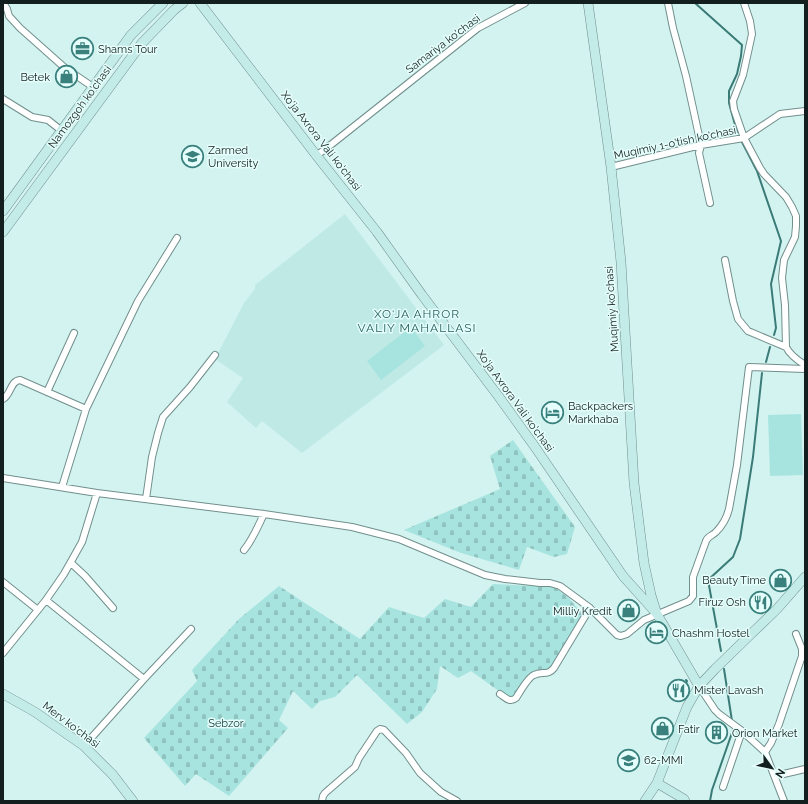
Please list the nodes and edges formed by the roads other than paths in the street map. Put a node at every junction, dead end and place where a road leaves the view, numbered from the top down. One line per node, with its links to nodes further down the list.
1 (3, 3): 9 (street)
2 (163, 3): 9 (main road, Namozgoh ko'chasi)
3 (183, 3): 19 (main road, Namozgoh ko'chasi)
4 (200, 3): 15 (main road, Xo'ja Axrora Vali ko'chasi)
5 (525, 3): 15 (street, Samariya ko'chasi)
6 (588, 3): 16 (main road, Muqimiy ko'chasi)
7 (668, 3): 14 (street)
8 (744, 3): 13 (street)
9 (93, 87): 12 (main road, Namozgoh ko'chasi)
10 (3, 99): 12 (street)
11 (805, 111): 13 (street)
12 (62, 131): 18 (main road, Namozgoh ko'chasi)
13 (744, 138): 14 (street, Muqimiy 1-o'tish ko'chasi); 23 (street)
14 (702, 145): 16 (street, Muqimiy 1-o'tish ko'chasi); 17 (street)
15 (316, 155): 43 (main road, Xo'ja Axrora Vali ko'chasi)
16 (611, 167): 43 (main road, Muqimiy ko'chasi)
17 (710, 202)
18 (3, 211)
19 (3, 232)
20 (177, 238): 29 (street)
21 (725, 260): 23 (street)
22 (74, 333): 27 (street)
23 (786, 347): 25 (street)
24 (215, 355): 33 (street)
25 (805, 365)
26 (805, 369): 43 (street)
27 (47, 392): 28 (street); 29 (street)
28 (3, 399)
29 (86, 409): 31 (street)
30 (3, 478): 31 (street)
31 (62, 487): 32 (street)
32 (97, 493): 33 (street); 36 (street)
33 (146, 499): 34 (street)
34 (264, 514): 35 (street); 41 (street)
35 (244, 550)
36 (71, 563): 39 (street); 40 (street)
37 (805, 577): 48 (main road)
38 (3, 582): 42 (street)
39 (46, 600): 42 (street); 47 (street)
40 (113, 608)
41 (590, 608): 43 (street); 50 (street)
42 (38, 610): 46 (street)
43 (657, 614): 48 (main road, Xo'ja Axrora Vali ko'chasi)
44 (191, 629): 47 (street)
45 (796, 634): 53 (street)
46 (3, 653)
47 (144, 679): 52 (street)
48 (699, 686): 51 (street); 56 (main road)
49 (3, 694): 52 (main road, Merv ko'chasi)
50 (500, 694)
51 (742, 731): 53 (street); 57 (street)
52 (84, 746): 58 (main road, Merv ko'chasi)
53 (764, 752): 55 (street)
54 (805, 769): 55 (street)
55 (775, 776): 63 (street)
56 (657, 783): 61 (main road); 62 (main road)
57 (723, 787)
58 (133, 801)
59 (322, 801): 60 (street)
60 (457, 801)
61 (645, 801)
62 (685, 801)
63 (784, 801)

